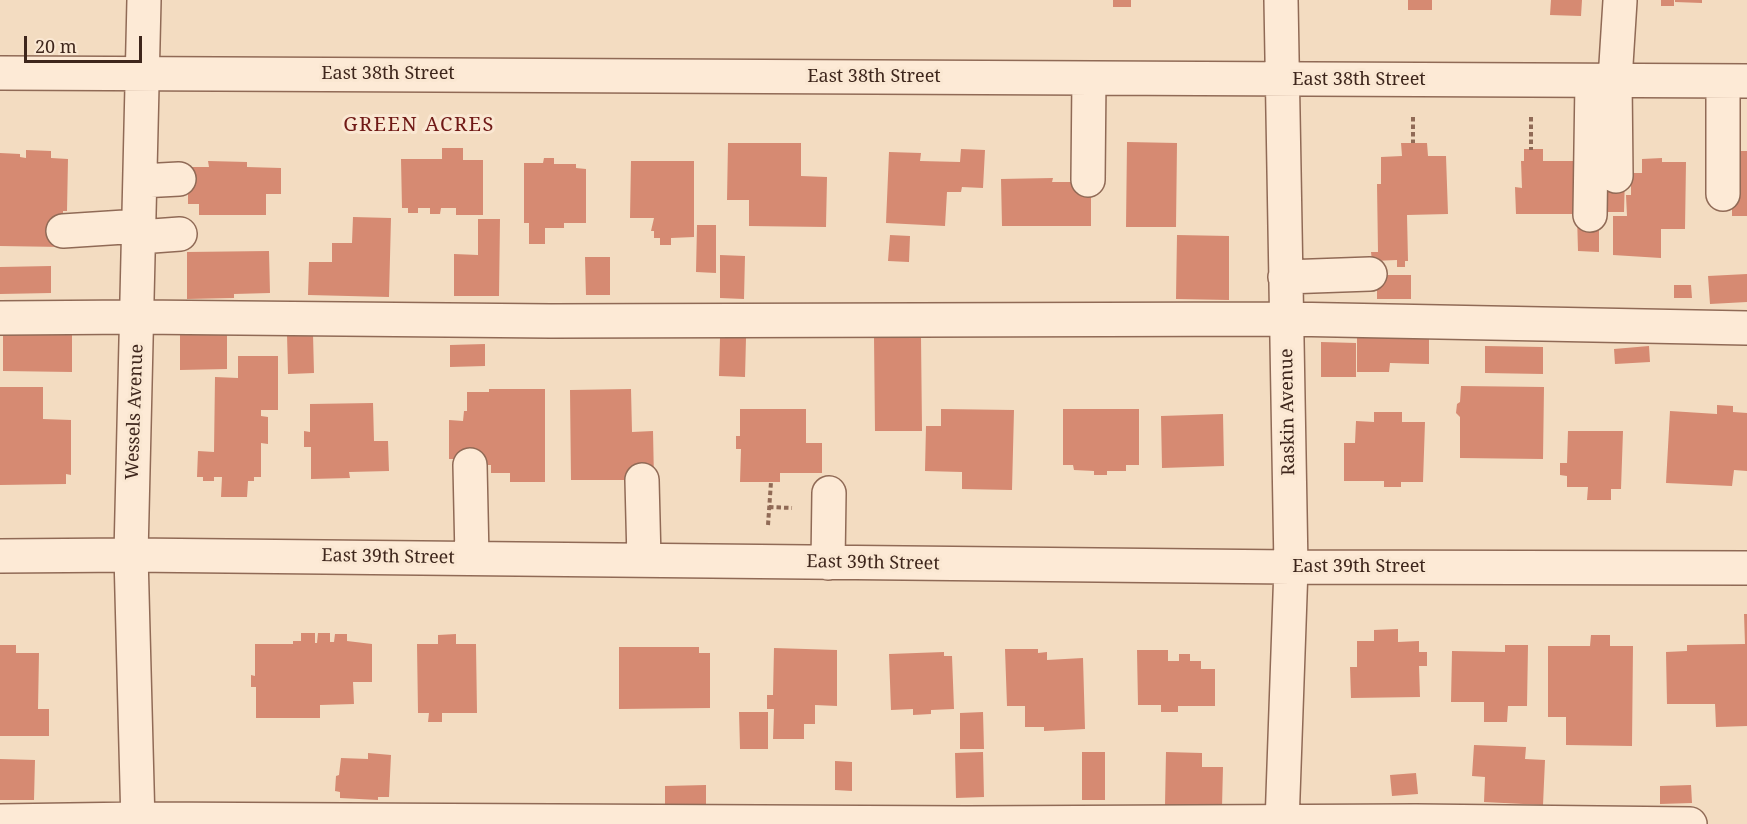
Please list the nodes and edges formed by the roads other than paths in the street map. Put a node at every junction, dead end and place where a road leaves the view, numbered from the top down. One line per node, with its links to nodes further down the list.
1 (144, 0): 5 (street, Wessels Avenue)
2 (1281, 0): 7 (street, Raskin Avenue)
3 (1620, 1): 8 (street)
4 (0, 73): 5 (street, East 38th Street)
5 (144, 73): 6 (street, East 38th Street); 13 (street, Wessels Avenue)
6 (1089, 78): 7 (street, East 38th Street); 12 (street)
7 (1281, 80): 8 (street, East 38th Street); 20 (street, Raskin Avenue)
8 (1603, 80): 9 (street, East 38th Street); 10 (street); 15 (street)
9 (1735, 81): 14 (street)
10 (1616, 176)
11 (179, 179): 13 (street)
12 (1088, 180)
13 (141, 181): 17 (street, Wessels Avenue)
14 (1723, 194)
15 (1590, 215)
16 (63, 231): 17 (street)
17 (139, 231): 18 (street); 21 (street, Wessels Avenue)
18 (180, 234)
19 (1370, 274): 20 (street)
20 (1285, 277): 23 (street, Raskin Avenue)
21 (137, 317): 22 (street); 23 (street); 28 (street, Wessels Avenue)
22 (0, 318)
23 (1286, 319): 24 (street); 33 (street, Raskin Avenue)
24 (1747, 328)
25 (470, 465): 30 (street)
26 (642, 480): 31 (street)
27 (829, 493): 32 (street)
28 (131, 555): 29 (street, East 39th Street); 30 (street, East 39th Street); 36 (street, Wessels Avenue)
29 (0, 556)
30 (472, 558): 31 (street, East 39th Street)
31 (644, 561): 32 (street, East 39th Street)
32 (828, 562): 33 (street, East 39th Street)
33 (1291, 567): 34 (street, East 39th Street); 37 (street, Raskin Avenue)
34 (1747, 568)
35 (0, 821): 36 (street)
36 (138, 822): 37 (street)
37 (1282, 823): 38 (street)
38 (1690, 824)

